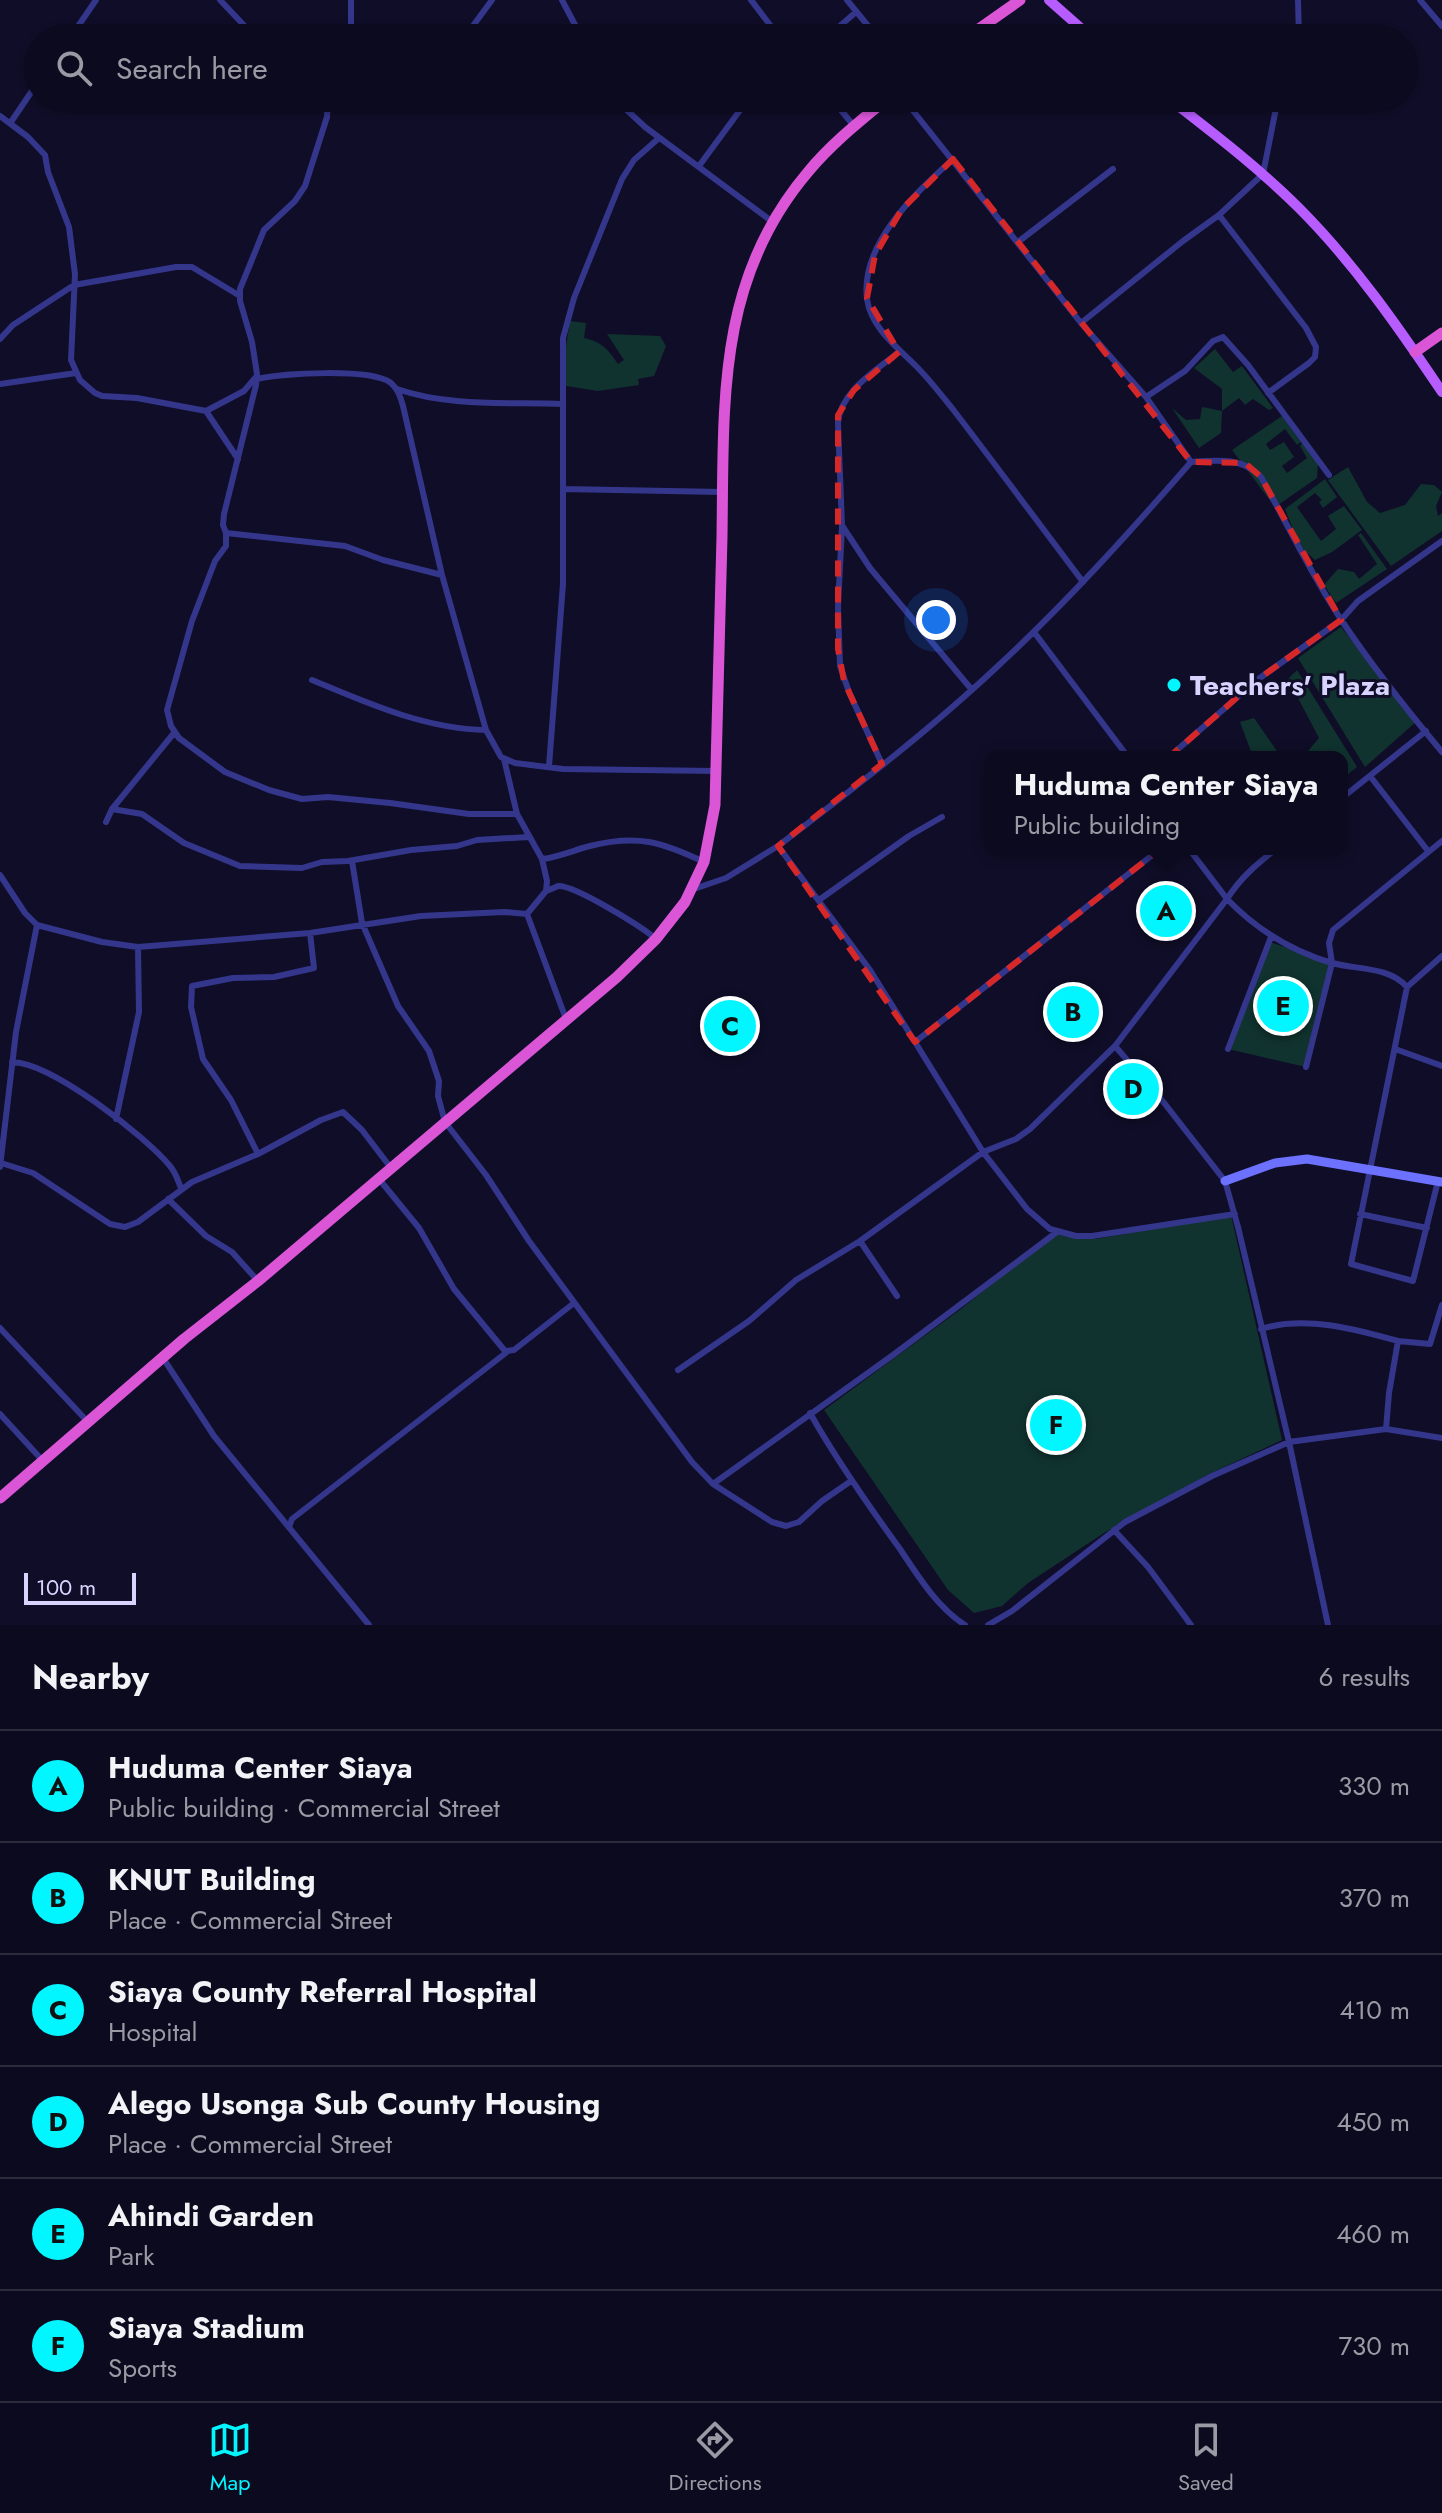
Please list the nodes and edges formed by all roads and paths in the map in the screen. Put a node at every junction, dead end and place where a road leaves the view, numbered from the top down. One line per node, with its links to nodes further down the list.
1 (96, 0): 13 (street)
2 (220, 0): 14 (street)
3 (351, 0): 15 (street)
4 (492, 0): 16 (street)
5 (562, 0): 17 (street)
6 (751, 0): 18 (street)
7 (847, 0): 12 (street)
8 (1020, 0): 21 (highway)
9 (1049, 0): 22 (main road)
10 (1298, 0): 23 (street)
11 (1420, 0): 24 (street)
12 (856, 12): 19 (street); 20 (street)
13 (80, 24)
14 (243, 24)
15 (351, 24)
16 (474, 24)
17 (575, 24)
18 (769, 24)
19 (842, 24)
20 (866, 24)
21 (986, 24)
22 (1076, 24)
23 (1299, 24)
24 (1442, 26)
25 (24, 103): 35 (street)
26 (327, 112): 46 (street)
27 (630, 112): 37 (street)
28 (739, 112): 39 (street)
29 (842, 112): 36 (street)
30 (871, 112): 36 (highway)
31 (914, 112): 38 (street)
32 (1186, 112): 41 (main road)
33 (1275, 112): 41 (street)
34 (0, 116): 35 (street)
35 (11, 122): 45 (street)
36 (854, 126): 43 (highway)
37 (659, 138): 39 (street); 59 (street)
38 (953, 159): 44 (street); 50 (street)
39 (699, 166): 43 (street)
40 (1113, 169): 44 (street)
41 (1263, 174): 42 (street); 51 (main road)
42 (1219, 215): 47 (street); 57 (street)
43 (774, 223): 65 (highway)
44 (1018, 242): 47 (street)
45 (74, 285): 46 (street); 49 (street); 52 (street)
46 (240, 296): 53 (street)
47 (1081, 323): 58 (street)
48 (1442, 333): 51 (highway)
49 (0, 339)
50 (900, 351): 66 (street); 70 (street)
51 (1415, 352): 56 (main road)
52 (76, 373): 54 (street); 60 (street)
53 (257, 377): 55 (street); 60 (street); 61 (street)
54 (0, 384)
55 (397, 389): 59 (street); 69 (street)
56 (1442, 392)
57 (1268, 393): 58 (street); 63 (street)
58 (1146, 397): 62 (street)
59 (562, 404): 64 (street)
60 (206, 411): 61 (street)
61 (238, 459): 67 (street)
62 (1191, 462): 70 (street); 71 (street)
63 (1329, 475)
64 (563, 489): 65 (street); 83 (street)
65 (722, 492): 84 (highway)
66 (842, 526): 74 (street); 82 (street)
67 (226, 533): 69 (street); 77 (street)
68 (1442, 541): 71 (street)
69 (442, 575): 75 (street)
70 (1083, 582): 72 (street)
71 (1341, 620): 76 (street); 79 (street)
72 (1034, 632): 74 (street); 78 (street)
73 (312, 680): 75 (street)
74 (972, 690): 82 (street)
75 (486, 730): 81 (street)
76 (1426, 731): 80 (street); 85 (street)
77 (174, 733): 87 (street); 88 (street)
78 (1123, 751)
79 (1176, 751)
80 (1442, 752)
81 (504, 759): 83 (street); 88 (street)
82 (882, 764): 93 (street)
83 (549, 766): 84 (street)
84 (716, 771): 100 (highway)
85 (1370, 776): 86 (street); 94 (street)
86 (1348, 793)
87 (112, 809): 90 (street); 99 (street)
88 (517, 814): 91 (street)
89 (942, 817): 105 (street)
90 (106, 822)
91 (529, 837): 98 (street); 99 (street)
92 (1442, 841): 94 (street)
93 (778, 846): 102 (street); 105 (street)
94 (1428, 851): 114 (street)
95 (1152, 855): 117 (street)
96 (1194, 855): 104 (street)
97 (1268, 855): 104 (street)
98 (542, 859): 100 (street); 103 (street)
99 (352, 861): 107 (street)
100 (704, 862): 102 (highway)
101 (0, 875): 108 (street)
102 (691, 890): 111 (highway)
103 (546, 891): 106 (street); 111 (street)
104 (1227, 899): 110 (street); 118 (street)
105 (819, 900): 117 (street)
106 (527, 914): 107 (street); 116 (street)
107 (362, 923): 109 (street); 126 (street)
108 (37, 925): 112 (street); 121 (street)
109 (310, 933): 112 (street); 128 (street)
110 (1271, 937): 114 (street); 119 (street)
111 (656, 939): 116 (highway)
112 (138, 947): 125 (street)
113 (1442, 956): 115 (street)
114 (1332, 963): 115 (street); 123 (street)
115 (1407, 987): 120 (street)
116 (566, 1019): 126 (highway)
117 (915, 1042): 127 (street)
118 (1115, 1046): 127 (street); 133 (street)
119 (1228, 1049)
120 (1395, 1049): 122 (street); 131 (street)
121 (12, 1062): 124 (street); 125 (street)
122 (1442, 1066)
123 (1306, 1067)
124 (4, 1106): 129 (street)
125 (116, 1119): 135 (street)
126 (445, 1122): 130 (highway); 144 (street)
127 (983, 1152): 140 (street); 141 (street)
128 (258, 1154): 130 (street); 135 (street)
129 (0, 1165): 136 (street)
130 (391, 1168): 132 (highway)
131 (1369, 1168): 133 (main road); 134 (main road); 138 (street)
132 (379, 1178): 142 (highway); 149 (street)
133 (1225, 1181): 137 (street)
134 (1440, 1182): 139 (street)
135 (181, 1188): 136 (street)
136 (168, 1199): 142 (street)
137 (1235, 1214): 140 (street); 147 (street)
138 (1360, 1214): 139 (street); 139 (street)
139 (1427, 1228)
140 (1057, 1232): 152 (street)
141 (860, 1241): 143 (street); 151 (street)
142 (258, 1281): 150 (highway)
143 (897, 1296)
144 (574, 1303): 149 (street); 160 (street)
145 (1442, 1305): 148 (street)
146 (0, 1328): 154 (street)
147 (1261, 1329): 148 (street); 157 (street)
148 (1398, 1341): 155 (street)
149 (507, 1352): 162 (street)
150 (163, 1358): 154 (highway); 162 (street)
151 (678, 1370)
152 (810, 1413): 159 (street); 160 (street)
153 (0, 1414): 158 (street)
154 (88, 1422): 158 (highway)
155 (1386, 1429): 156 (street); 157 (street)
156 (1442, 1438)
157 (1289, 1442): 163 (street); 168 (street)
158 (43, 1461): 161 (highway)
159 (851, 1481): 160 (street); 165 (street)
160 (713, 1484)
161 (0, 1498)
162 (289, 1527): 164 (street)
163 (1114, 1530): 166 (street); 167 (street)
164 (369, 1625)
165 (965, 1625)
166 (988, 1625)
167 (1191, 1625)
168 (1328, 1625)

